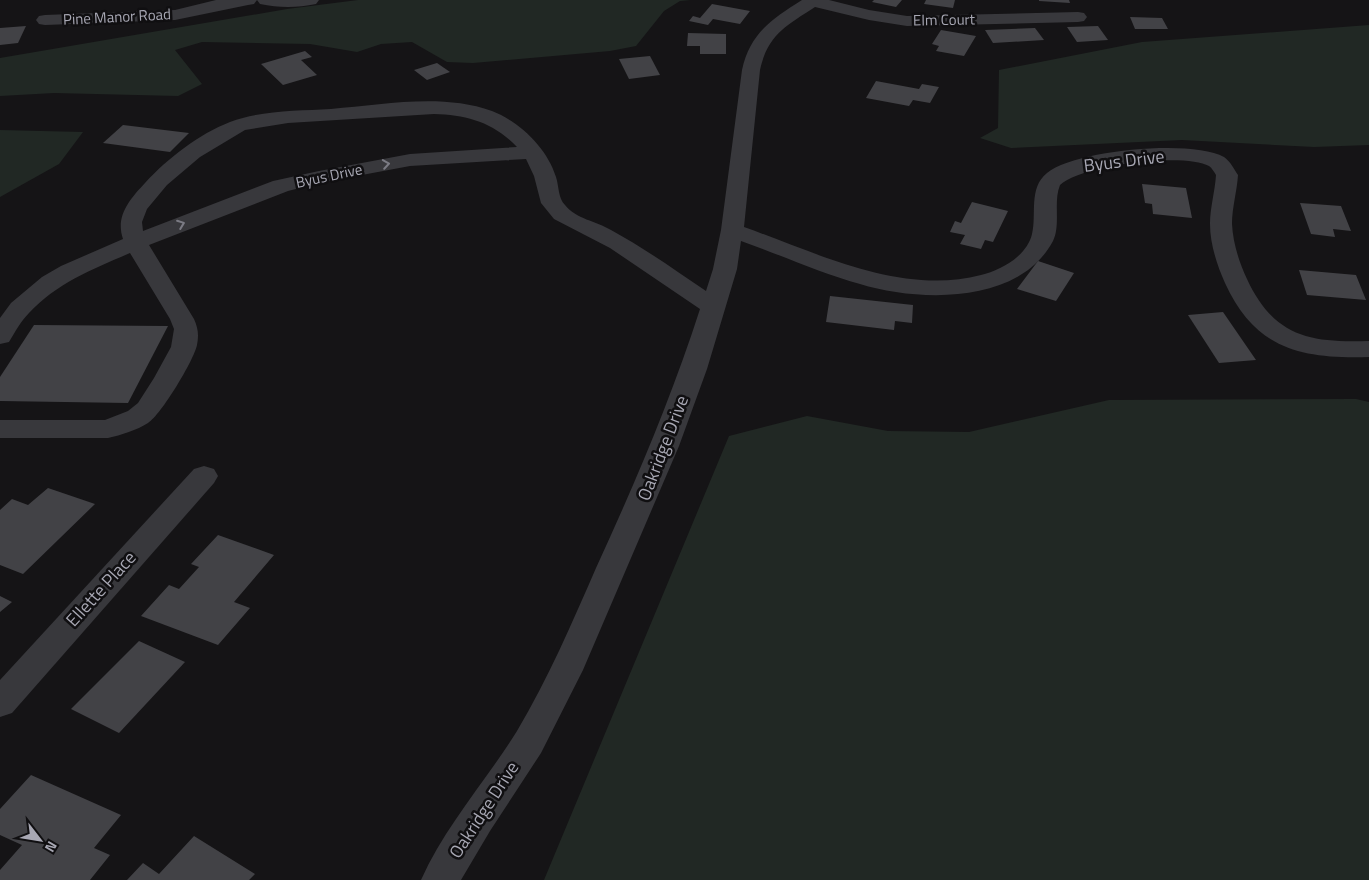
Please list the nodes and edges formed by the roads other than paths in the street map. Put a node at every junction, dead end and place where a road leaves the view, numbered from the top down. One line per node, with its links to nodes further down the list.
1 (248, 0): 6 (street, Pine Manor Road)
2 (266, 0): 3 (street)
3 (310, 0)
4 (813, 1): 5 (street, Elm Court); 8 (street, Oakridge Drive)
5 (1078, 17)
6 (46, 20)
7 (532, 152): 9 (street, Byus Drive, one-way to 7); 9 (street); 10 (street)
8 (732, 230): 10 (street, Oakridge Drive); 12 (street, Byus Drive)
9 (135, 242): 11 (street, Byus Drive); 13 (street)
10 (713, 307): 16 (street, Oakridge Drive)
11 (0, 336)
12 (1369, 349)
13 (0, 429)
14 (204, 476): 15 (street, Ellette Place)
15 (0, 703)
16 (440, 880)

